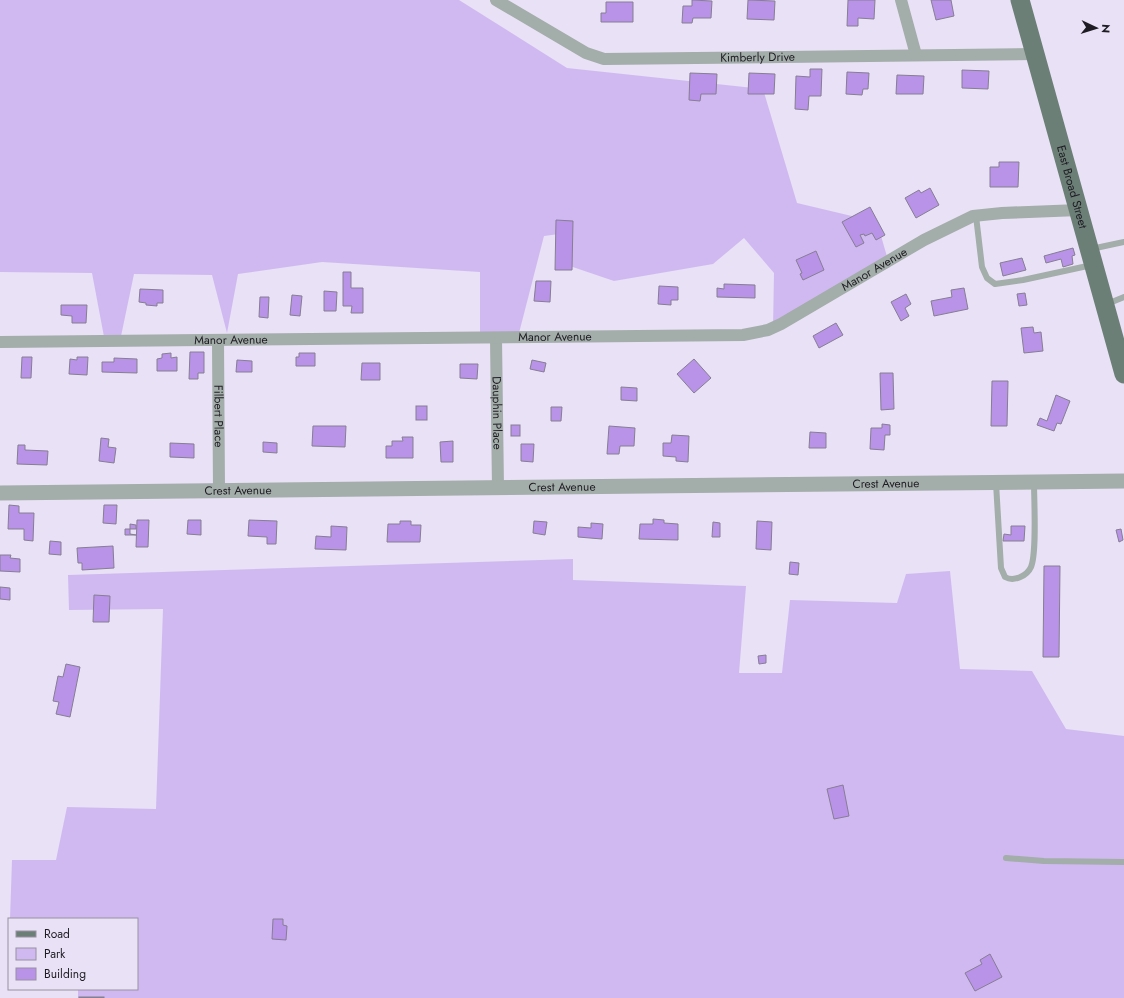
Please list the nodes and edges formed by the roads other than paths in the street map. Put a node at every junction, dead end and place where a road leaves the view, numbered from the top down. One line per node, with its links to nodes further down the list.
1 (496, 0): 5 (street, Kimberly Drive)
2 (901, 0): 5 (street)
3 (1020, 0): 4 (main road, East Broad Street)
4 (1035, 54): 5 (street, Kimberly Drive); 6 (main road, East Broad Street)
5 (916, 55)
6 (1079, 210): 7 (street, Manor Avenue); 11 (main road, East Broad Street)
7 (976, 216): 11 (lane); 14 (street, Manor Avenue)
8 (1124, 242): 9 (lane)
9 (1116, 244): 10 (lane); 11 (lane)
10 (1124, 246)
11 (1091, 257): 13 (main road, East Broad Street)
12 (1124, 297): 13 (lane)
13 (1104, 304): 17 (main road, East Broad Street)
14 (496, 338): 15 (street, Manor Avenue); 21 (street, Dauphin Place)
15 (218, 341): 16 (street, Manor Avenue); 22 (street, Filbert Place)
16 (0, 342)
17 (1124, 374)
18 (996, 482): 19 (street, Crest Avenue); 19 (lane); 21 (street, Crest Avenue)
19 (1034, 482): 20 (street, Crest Avenue)
20 (1124, 482)
21 (498, 489): 22 (street, Crest Avenue)
22 (219, 491): 23 (street, Crest Avenue)
23 (0, 493)
24 (1006, 858): 25 (lane)
25 (1124, 862)

